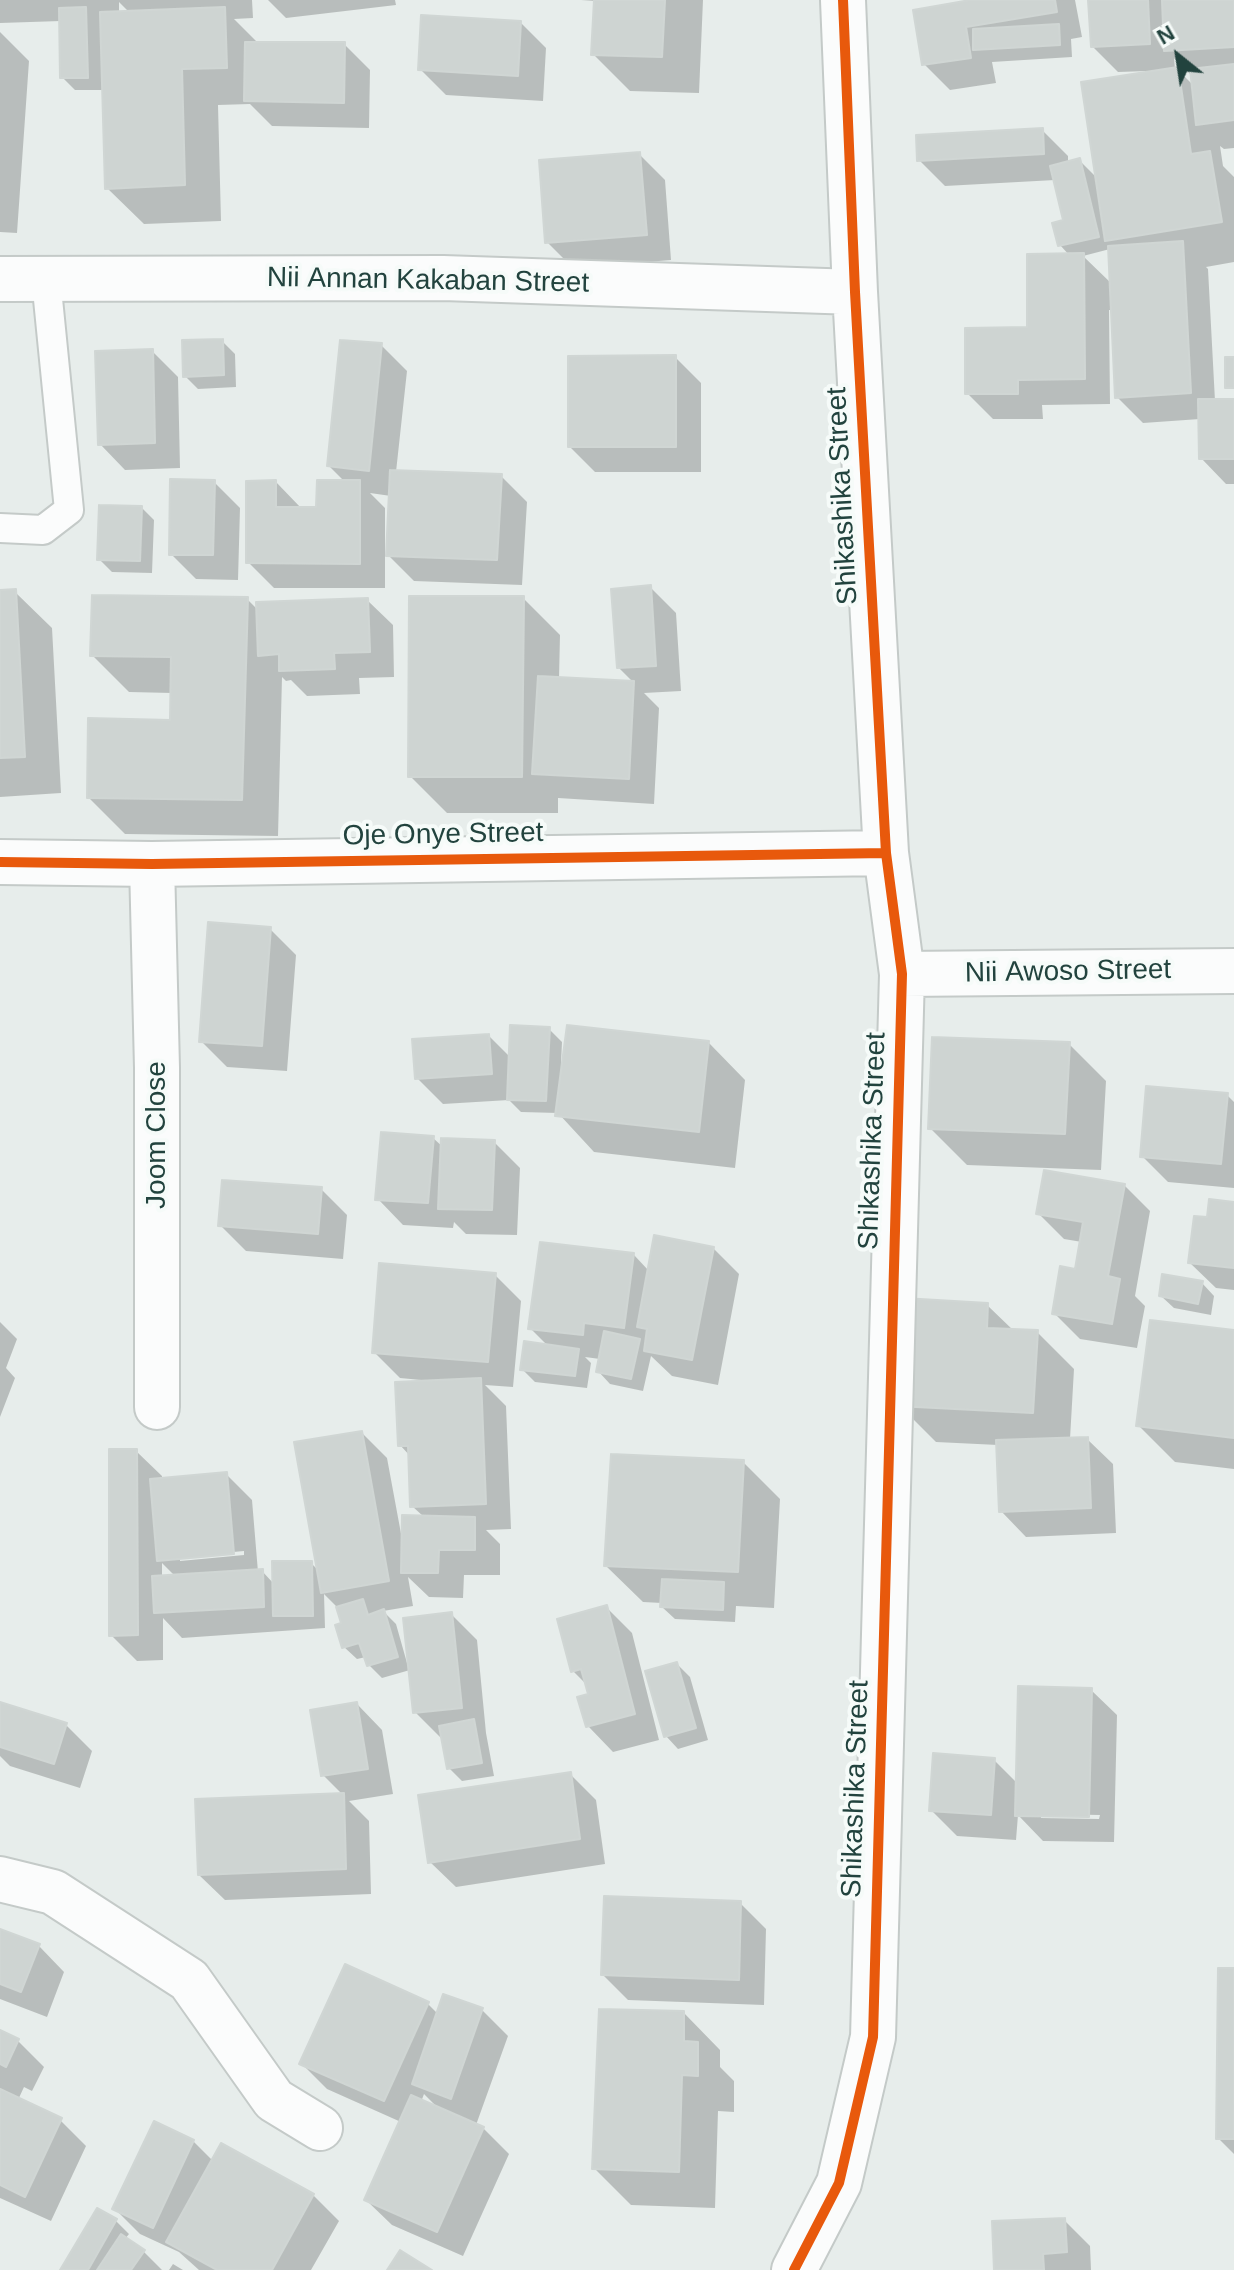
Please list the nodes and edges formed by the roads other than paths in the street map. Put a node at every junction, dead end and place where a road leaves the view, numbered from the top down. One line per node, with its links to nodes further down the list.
1 (843, 0): 4 (street, Shikashika Street)
2 (0, 279): 3 (street, Nii Annan Kakaban Street)
3 (46, 279): 4 (street, Nii Annan Kakaban Street); 5 (lane)
4 (855, 292): 6 (street, Shikashika Street)
5 (0, 528)
6 (886, 853): 8 (street, Oje Onye Street); 10 (street, Shikashika Street)
7 (0, 862): 8 (street, Oje Onye Street)
8 (152, 864): 11 (street, Joom Close)
9 (1234, 971): 10 (street, Nii Awoso Street)
10 (902, 974): 14 (street, Shikashika Street)
11 (157, 1407)
12 (0, 1879): 13 (street)
13 (320, 2128)
14 (794, 2270)

